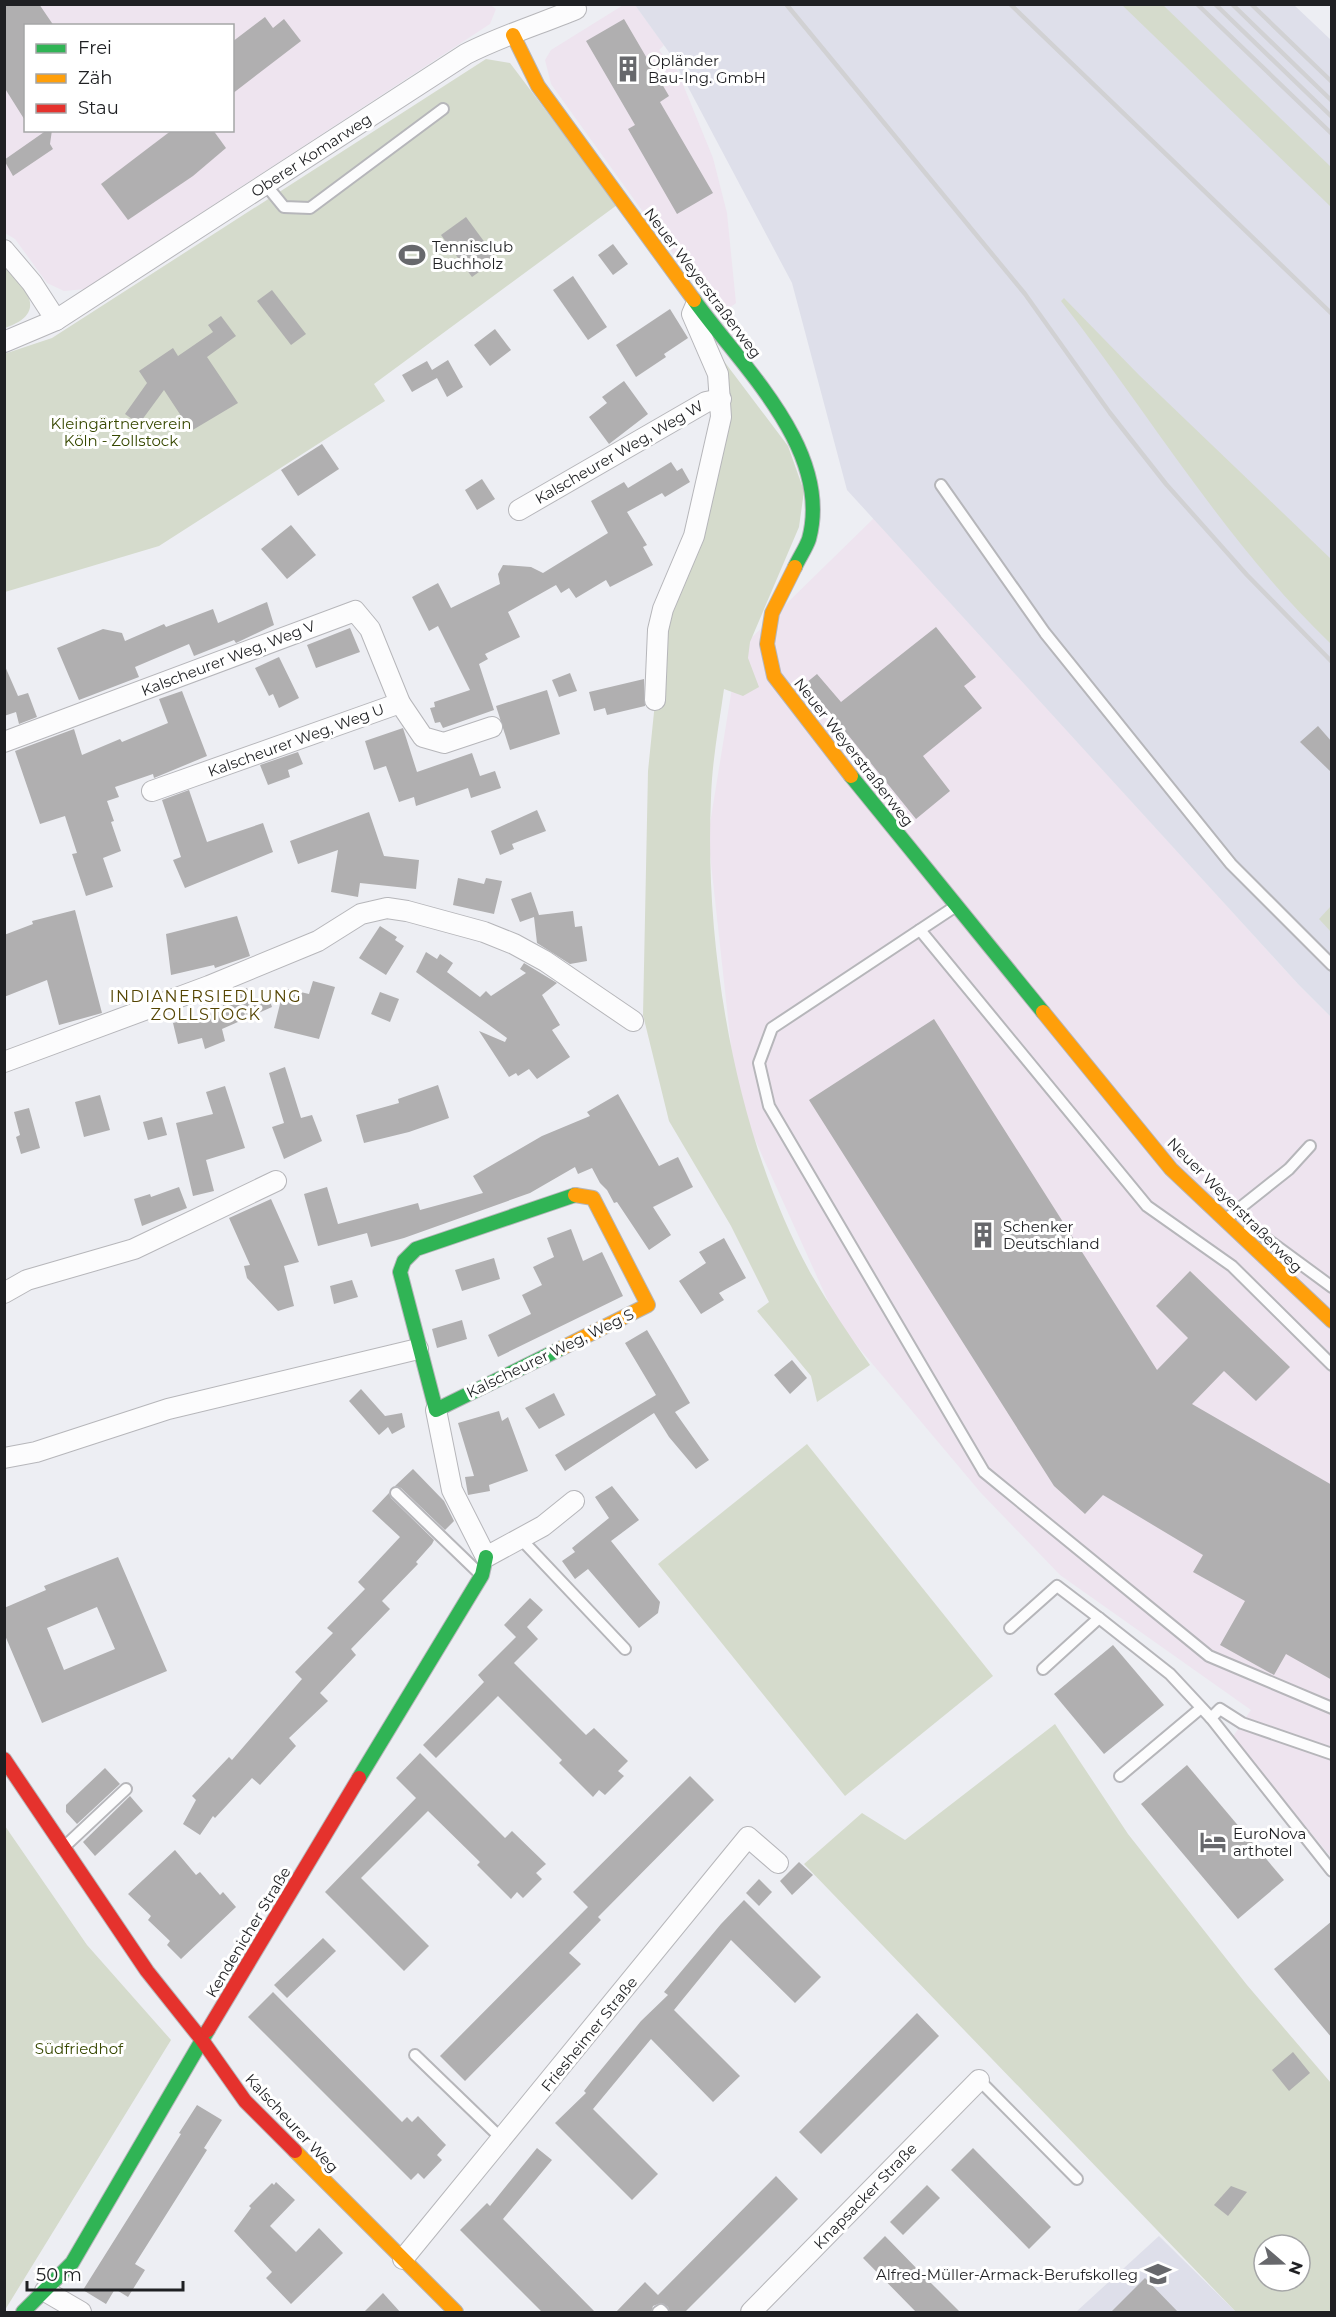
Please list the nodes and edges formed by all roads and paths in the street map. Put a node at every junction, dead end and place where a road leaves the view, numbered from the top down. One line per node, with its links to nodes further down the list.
1 (576, 9): 2 (street, Oberer Komarweg)
2 (513, 35): 4 (street, Oberer Komarweg); 6 (street, Neuer Weyerstraßerweg)
3 (443, 109): 4 (lane)
4 (266, 185): 7 (street, Oberer Komarweg)
5 (4, 250): 7 (street)
6 (697, 305): 9 (street); 17 (street, Neuer Weyerstraßerweg)
7 (56, 320): 8 (street, Oberer Komarweg)
8 (4, 342)
9 (721, 399): 11 (street, Kalscheurer Weg, Weg W); 12 (street)
10 (941, 485): 19 (lane)
11 (519, 510)
12 (655, 700)
13 (400, 703): 14 (street, Kalscheurer Weg, Weg U); 15 (street, Kalscheurer Weg, Weg V); 16 (street, Kalscheurer Weg, Weg U)
14 (492, 727)
15 (4, 742)
16 (152, 791)
17 (956, 906): 18 (lane); 24 (street, Neuer Weyerstraßerweg)
18 (920, 930): 29 (lane); 41 (lane)
19 (1332, 965)
20 (633, 1021): 21 (street)
21 (4, 1062)
22 (1310, 1146): 24 (lane)
23 (276, 1181): 26 (street)
24 (1225, 1221): 25 (lane); 27 (street, Neuer Weyerstraßerweg)
25 (1332, 1287)
26 (4, 1293)
27 (1332, 1321)
28 (418, 1349): 30 (street, Kalscheurer Weg, Weg S); 30 (street, Kalscheurer Weg, Weg S); 31 (street)
29 (1332, 1365)
30 (436, 1410): 35 (street, Kalscheurer Weg, Weg S)
31 (4, 1458)
32 (396, 1493): 35 (lane)
33 (574, 1501): 34 (street)
34 (520, 1538): 35 (street); 38 (lane)
35 (484, 1566): 50 (street, Kendenicher Straße)
36 (1099, 1618): 37 (lane); 39 (lane); 40 (lane)
37 (1010, 1628)
38 (625, 1649)
39 (1043, 1669)
40 (1201, 1708): 42 (lane); 45 (lane)
41 (1332, 1708)
42 (1211, 1718): 43 (lane); 49 (lane)
43 (1332, 1754)
44 (4, 1759): 47 (street, Kalscheurer Weg)
45 (1120, 1776)
46 (126, 1789): 47 (lane)
47 (62, 1848): 50 (street, Kalscheurer Weg)
48 (778, 1863): 53 (street, Friesheimer Straße)
49 (1332, 1871)
50 (202, 2040): 55 (street, Kalscheurer Weg); 56 (street, Kendenicher Straße)
51 (415, 2055): 53 (lane)
52 (979, 2080): 54 (lane); 62 (street, Knapsacker Straße)
53 (502, 2139): 55 (street, Friesheimer Straße)
54 (1077, 2179)
55 (403, 2259): 59 (street, Kalscheurer Weg)
56 (45, 2291): 57 (street, Kendenicher Straße); 58 (street)
57 (23, 2313)
58 (81, 2313)
59 (456, 2313)
60 (658, 2313): 61 (lane)
61 (663, 2313)
62 (751, 2313)

